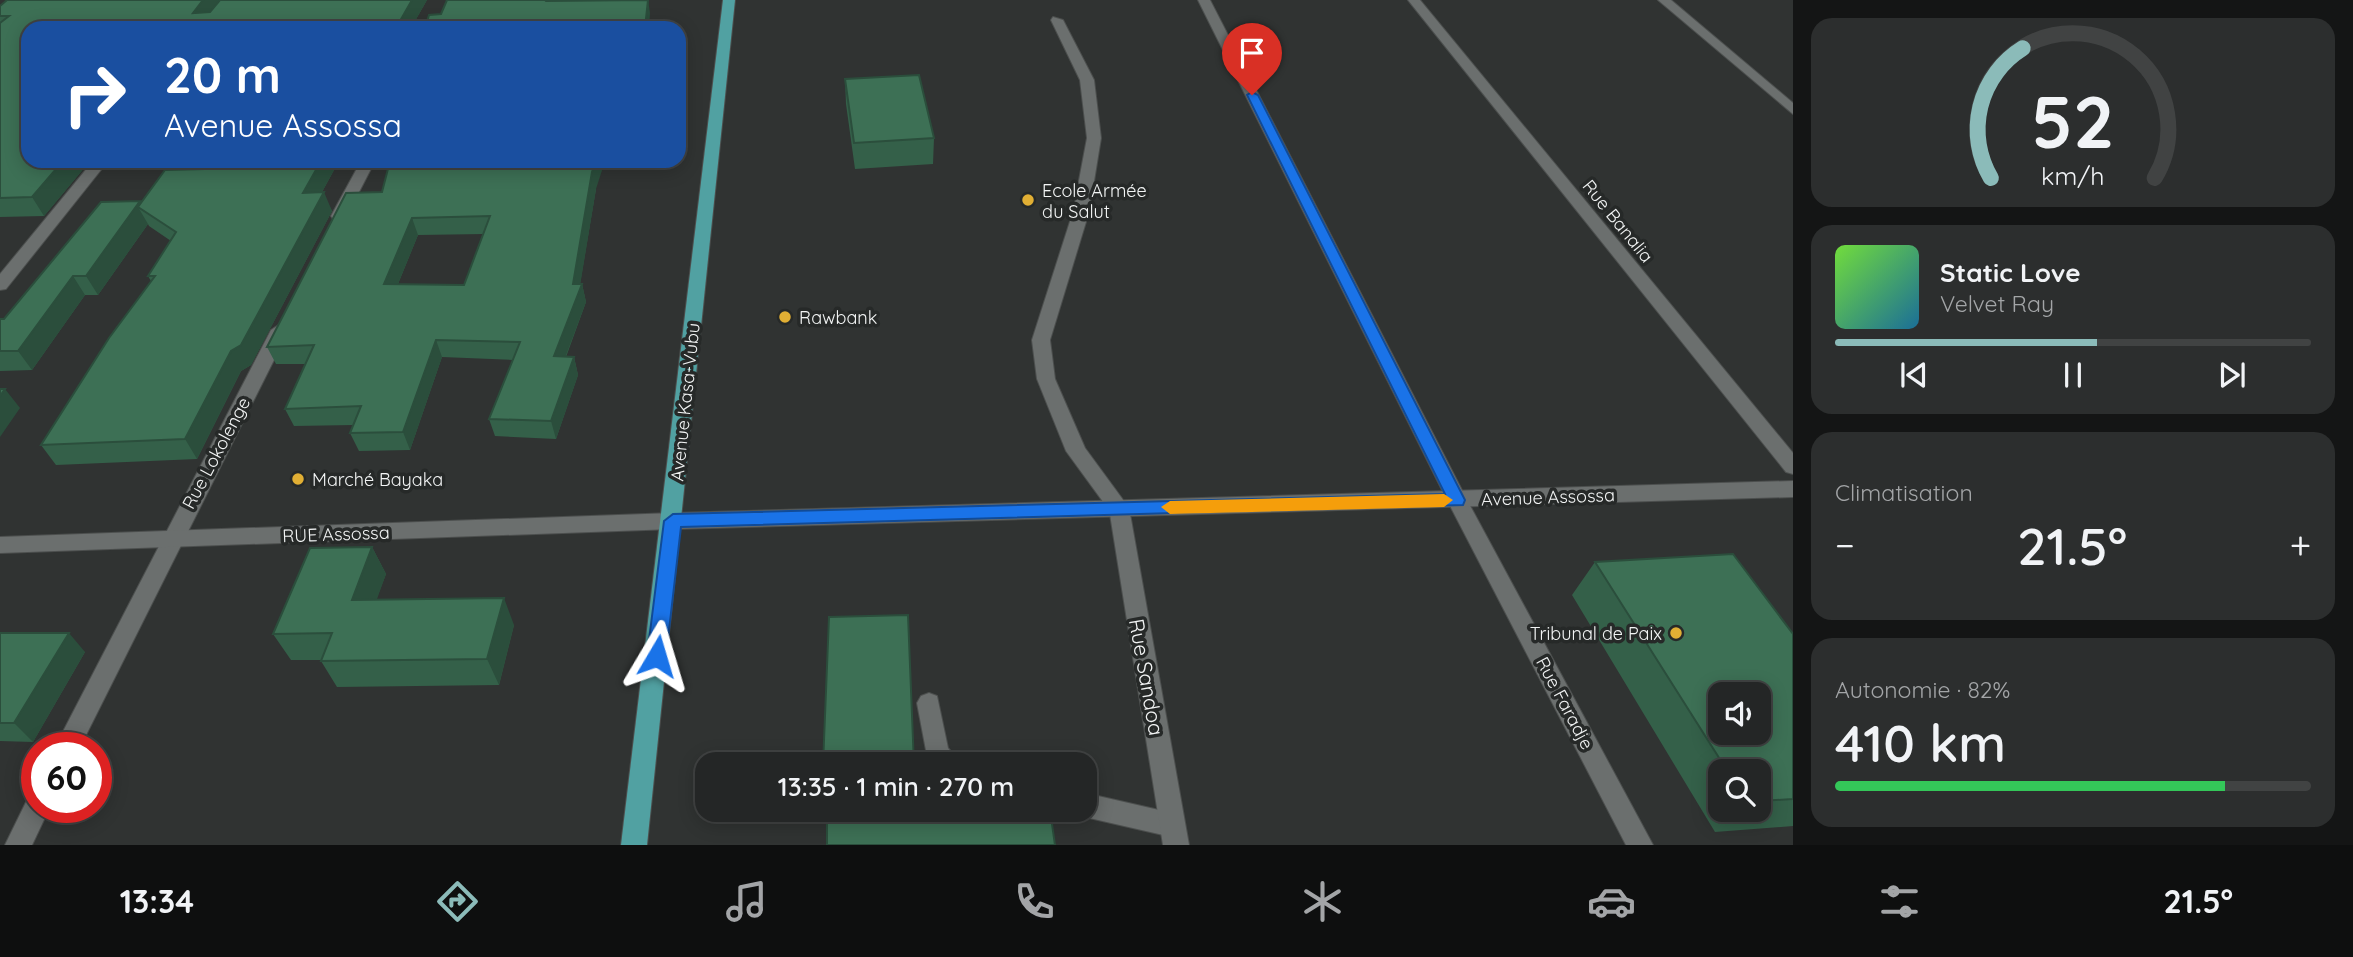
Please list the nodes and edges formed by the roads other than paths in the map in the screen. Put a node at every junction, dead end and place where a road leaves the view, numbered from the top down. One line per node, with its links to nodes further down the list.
1 (729, 0): 16 (main road, Avenue Kasa-Vubu)
2 (1204, 0): 14 (street, Rue Faradje)
3 (1414, 0): 12 (street, Rue Banalia)
4 (1664, 0): 6 (street)
5 (1057, 19): 15 (street)
6 (1793, 110)
7 (95, 168): 10 (street)
8 (364, 168): 9 (street)
9 (330, 234)
10 (0, 285)
11 (291, 308): 17 (street, Rue Lokolenge)
12 (1793, 467)
13 (1793, 489): 14 (street, Avenue Assossa)
14 (1457, 500): 15 (street, Avenue Assossa); 27 (street, Rue Faradje)
15 (1119, 508): 16 (street, Avenue Assossa); 24 (street, Rue Sandoa)
16 (673, 521): 17 (street, RUE Assossa); 26 (main road, Avenue Kasa-Vubu)
17 (170, 541): 18 (street, RUE Assossa); 20 (street, Rue Lokolenge)
18 (0, 545)
19 (929, 702): 21 (street)
20 (74, 732)
21 (937, 752)
22 (1097, 809): 24 (street)
23 (29, 823): 25 (street)
24 (1174, 835)
25 (18, 845)
26 (634, 845)
27 (1640, 845)

